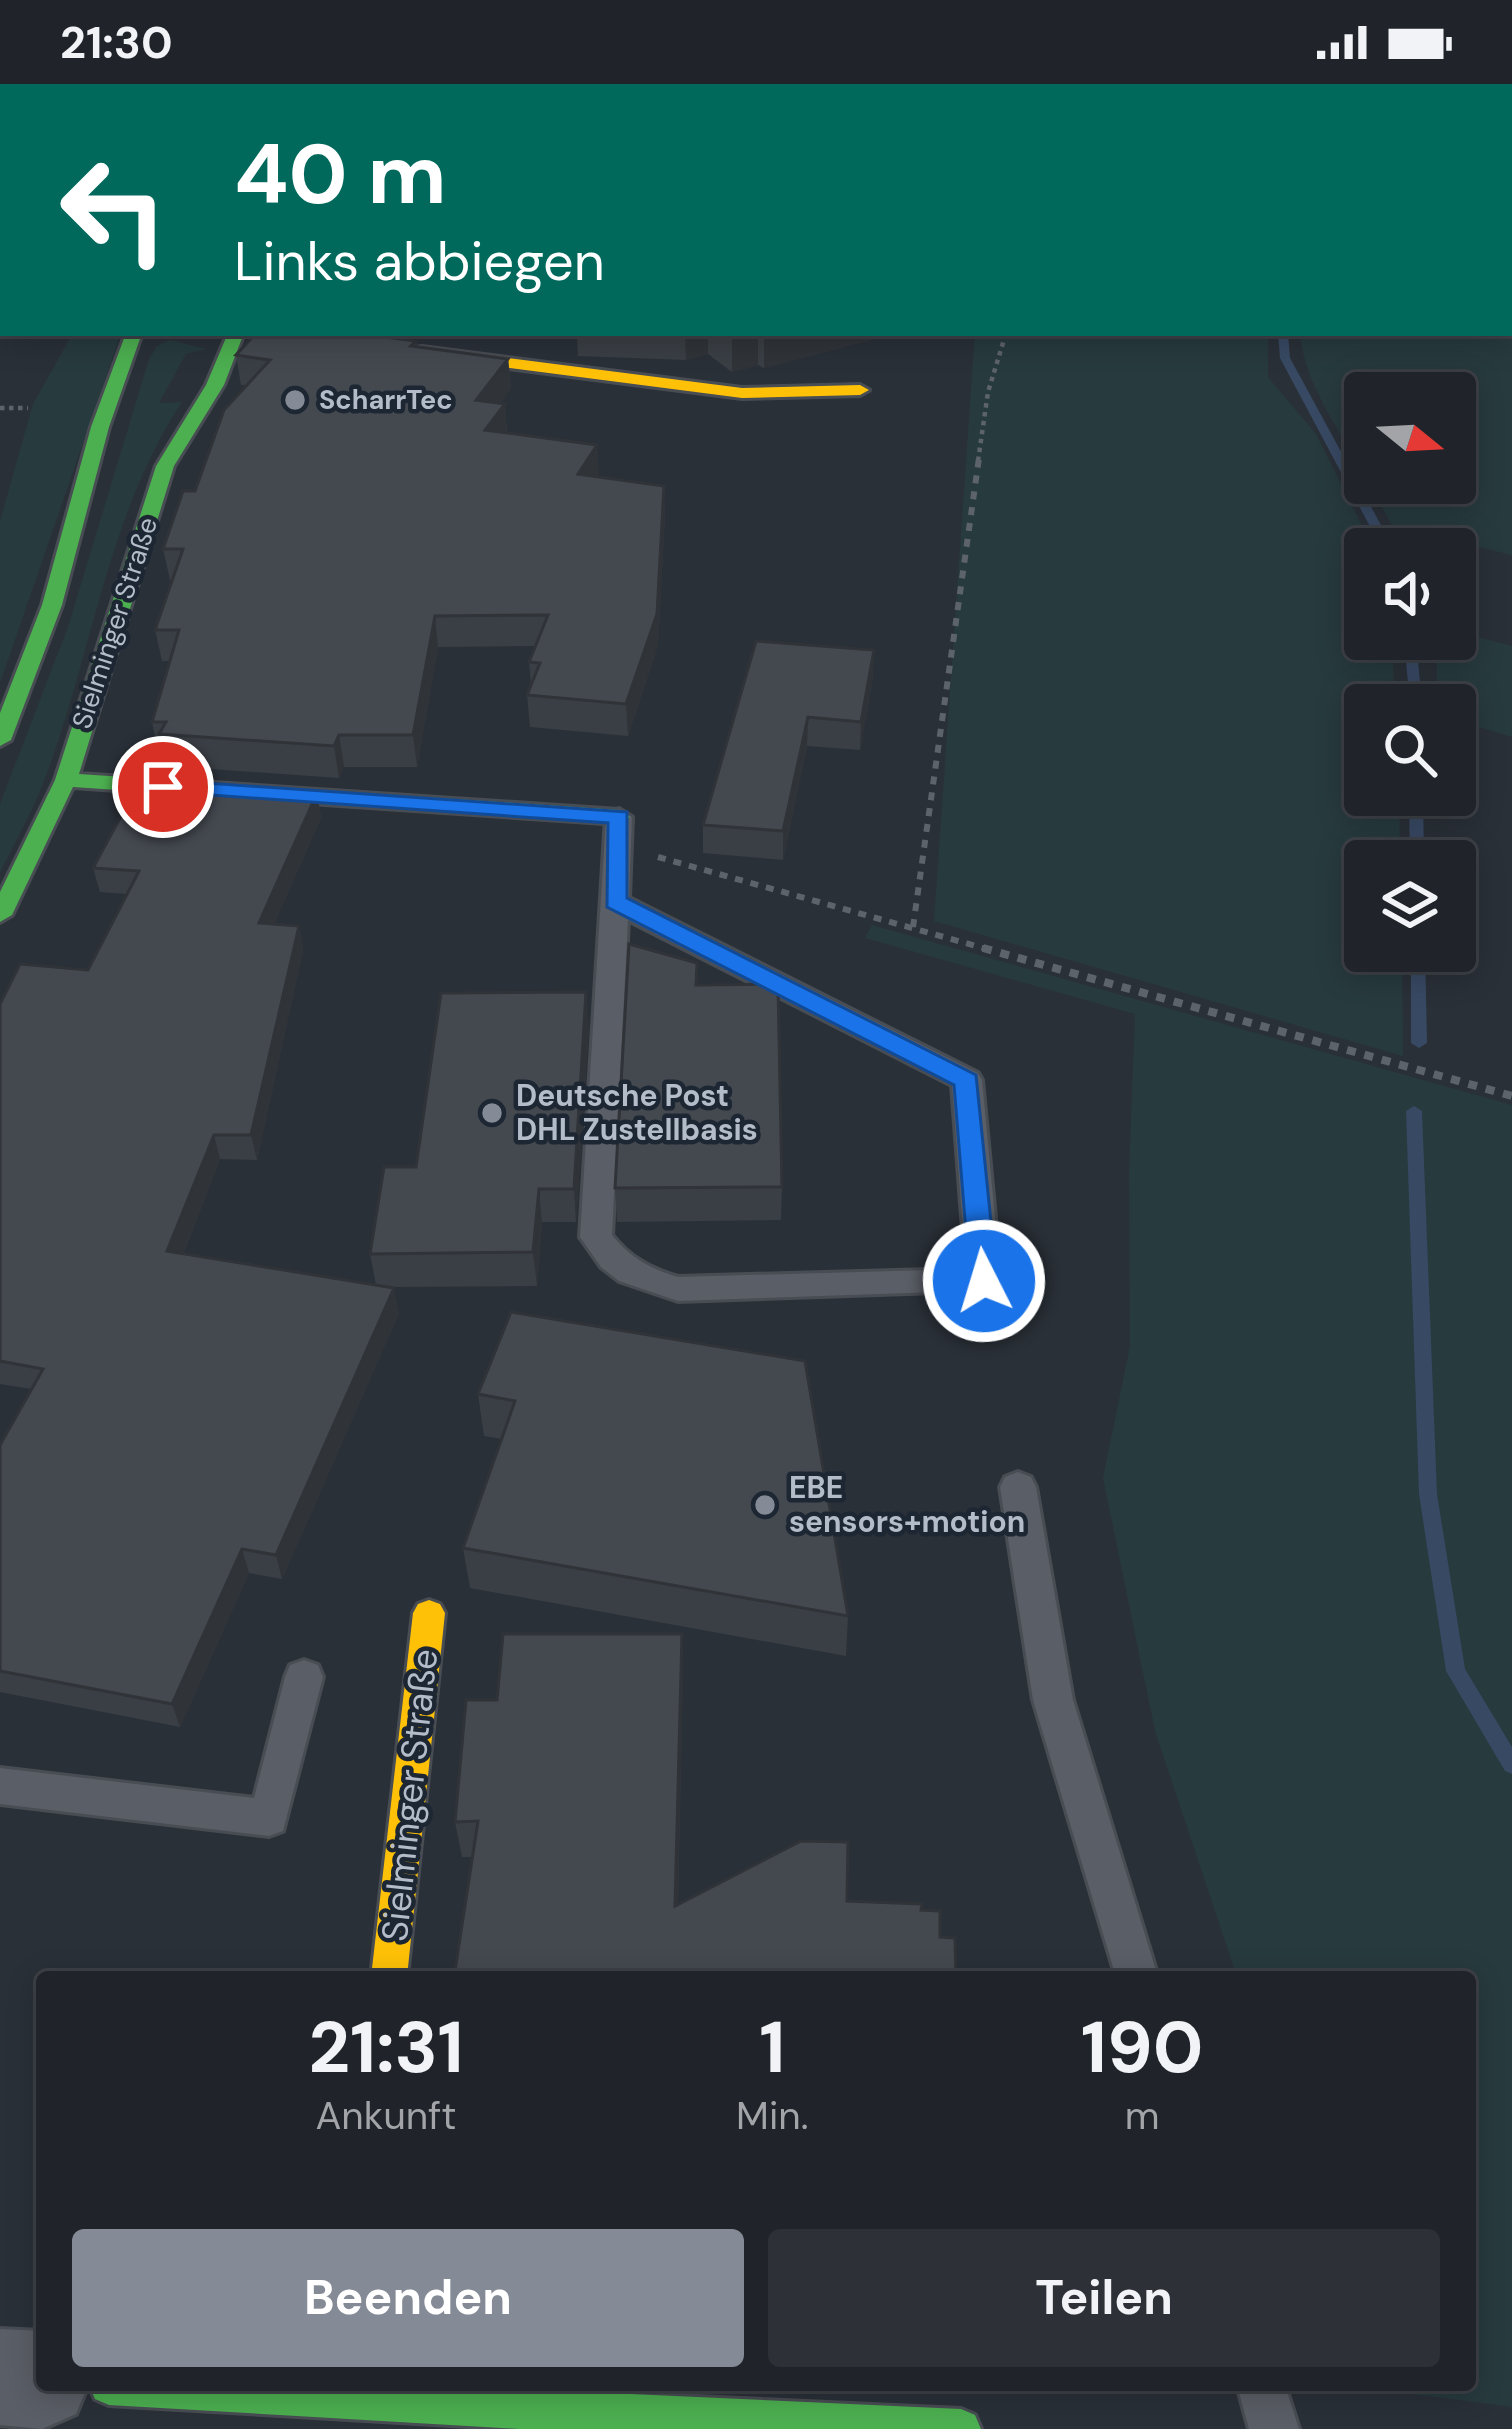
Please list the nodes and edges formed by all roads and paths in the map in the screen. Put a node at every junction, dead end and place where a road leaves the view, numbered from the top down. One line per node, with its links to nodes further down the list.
1 (133, 336): 8 (street)
2 (235, 336): 9 (street, Sielminger Straße)
3 (1005, 336): 13 (path)
4 (404, 350): 5 (street)
5 (860, 390)
6 (0, 408): 7 (path)
7 (28, 408)
8 (0, 740)
9 (66, 780): 10 (street); 12 (street, Sielminger Straße)
10 (620, 817): 11 (lane); 13 (path)
11 (615, 902): 11 (lane)
12 (0, 915)
13 (913, 927): 14 (path)
14 (1512, 1096)
15 (1018, 1487): 20 (lane)
16 (429, 1613): 19 (street, Sielminger Straße)
17 (304, 1677): 18 (lane)
18 (0, 1786)
19 (390, 1971)
20 (1135, 1971)
21 (0, 2378): 22 (street)
22 (36, 2380)
23 (179, 2391): 25 (street)
24 (1263, 2391): 27 (lane)
25 (343, 2405): 26 (street)
26 (961, 2429)
27 (1274, 2429)

